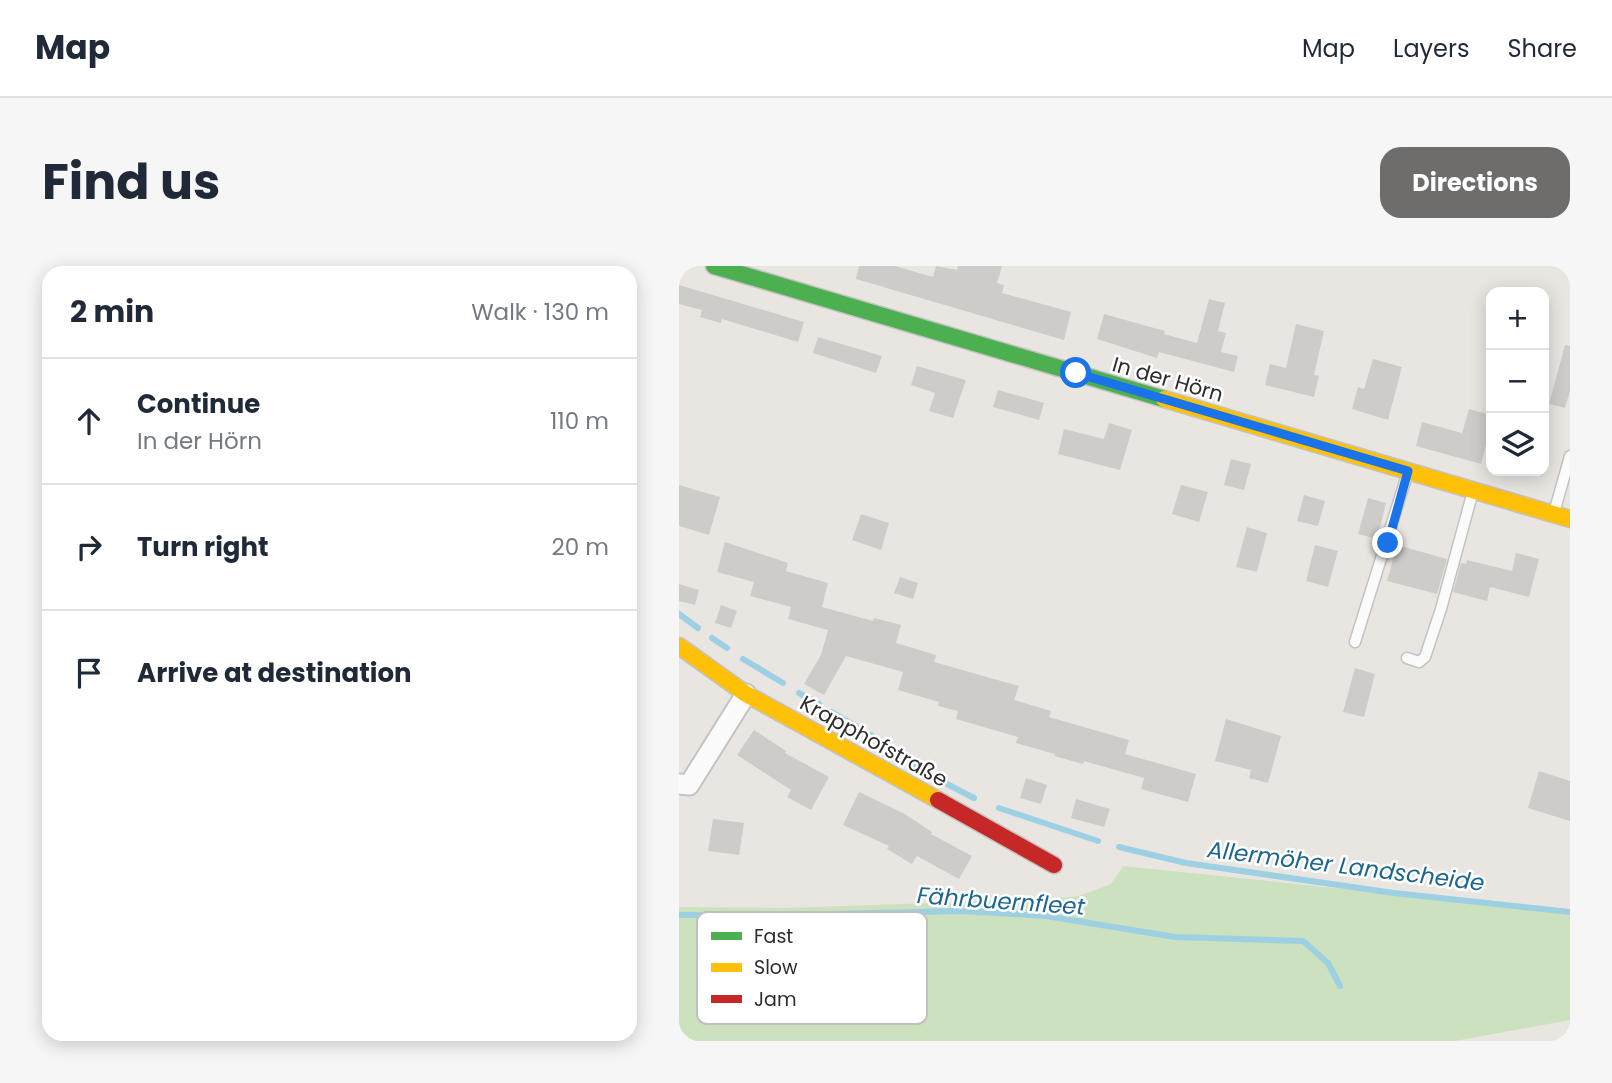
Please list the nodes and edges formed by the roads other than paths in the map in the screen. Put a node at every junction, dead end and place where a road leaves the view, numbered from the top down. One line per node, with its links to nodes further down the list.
1 (714, 266): 3 (street, In der Hörn)
2 (1570, 456): 5 (lane)
3 (1408, 471): 4 (street, In der Hörn); 7 (lane)
4 (1473, 491): 5 (street, In der Hörn); 9 (lane)
5 (1553, 514): 6 (street, In der Hörn)
6 (1570, 519)
7 (1356, 642)
8 (679, 646): 10 (street, Krapphofstraße)
9 (1407, 658)
10 (745, 694): 11 (street); 12 (street, Krapphofstraße)
11 (679, 784)
12 (1054, 865)

